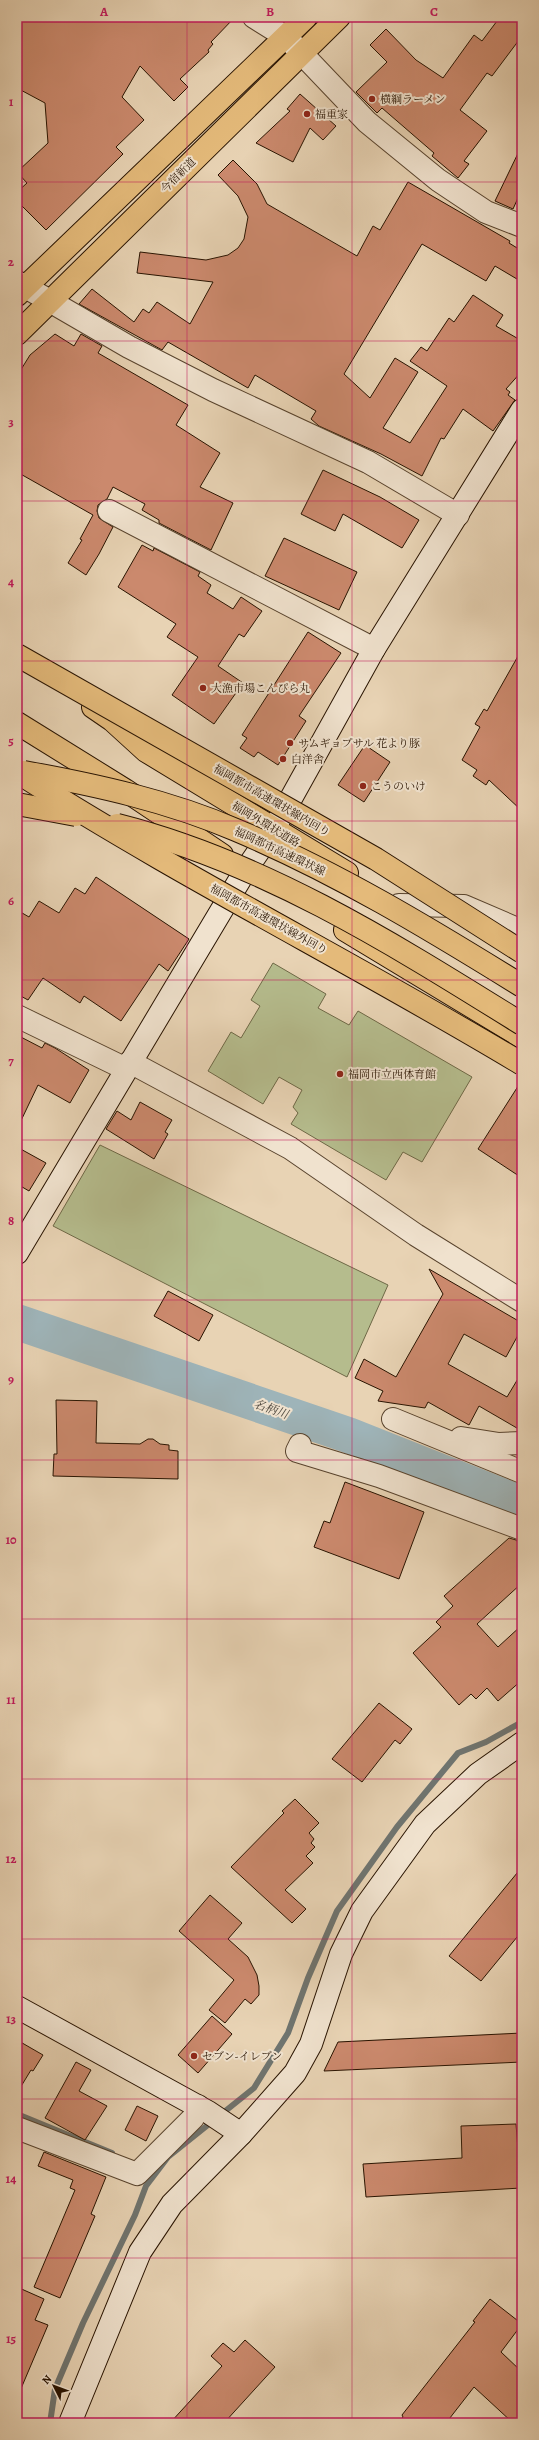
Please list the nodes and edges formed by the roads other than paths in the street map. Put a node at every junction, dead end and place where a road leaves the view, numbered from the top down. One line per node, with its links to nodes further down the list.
1 (254, 17): 4 (street)
2 (306, 17): 4 (highway)
3 (339, 17): 5 (highway, 今宿新道)
4 (286, 37): 5 (street); 7 (highway)
5 (302, 53): 6 (street); 8 (highway, 今宿新道)
6 (522, 226)
7 (20, 288): 8 (street)
8 (50, 301): 9 (highway, 今宿新道); 12 (street)
9 (17, 334)
10 (522, 410): 12 (street)
11 (109, 511): 13 (street)
12 (458, 516): 13 (street)
13 (374, 649): 18 (street)
14 (17, 656): 18 (highway, 福岡外環状道路); 22 (highway, 福岡都市高速環状線内回り, bridge)
15 (17, 723): 19 (highway)
16 (17, 771): 24 (highway, 福岡都市高速環状線, bridge); 28 (highway, 福岡都市高速環状線外回り, bridge)
17 (17, 804): 26 (highway, bridge)
18 (274, 828): 19 (street); 20 (highway, 福岡外環状道路)
19 (245, 871): 27 (highway); 29 (street)
20 (399, 905): 21 (street); 23 (highway, 福岡外環状道路)
21 (522, 931)
22 (522, 952)
23 (522, 980)
24 (522, 986)
25 (17, 1016): 29 (street)
26 (522, 1024)
27 (522, 1037)
28 (522, 1064)
29 (128, 1066): 30 (street); 31 (street)
30 (17, 1253)
31 (522, 1301)
32 (392, 1419): 33 (street)
33 (430, 1434): 34 (street); 36 (street)
34 (522, 1442)
35 (300, 1445): 37 (street)
36 (522, 1472)
37 (522, 1529)
38 (522, 1743): 42 (street)
39 (17, 2007): 40 (street)
40 (203, 2109): 41 (street); 42 (street)
41 (17, 2128)
42 (234, 2130): 43 (street)
43 (70, 2423)

